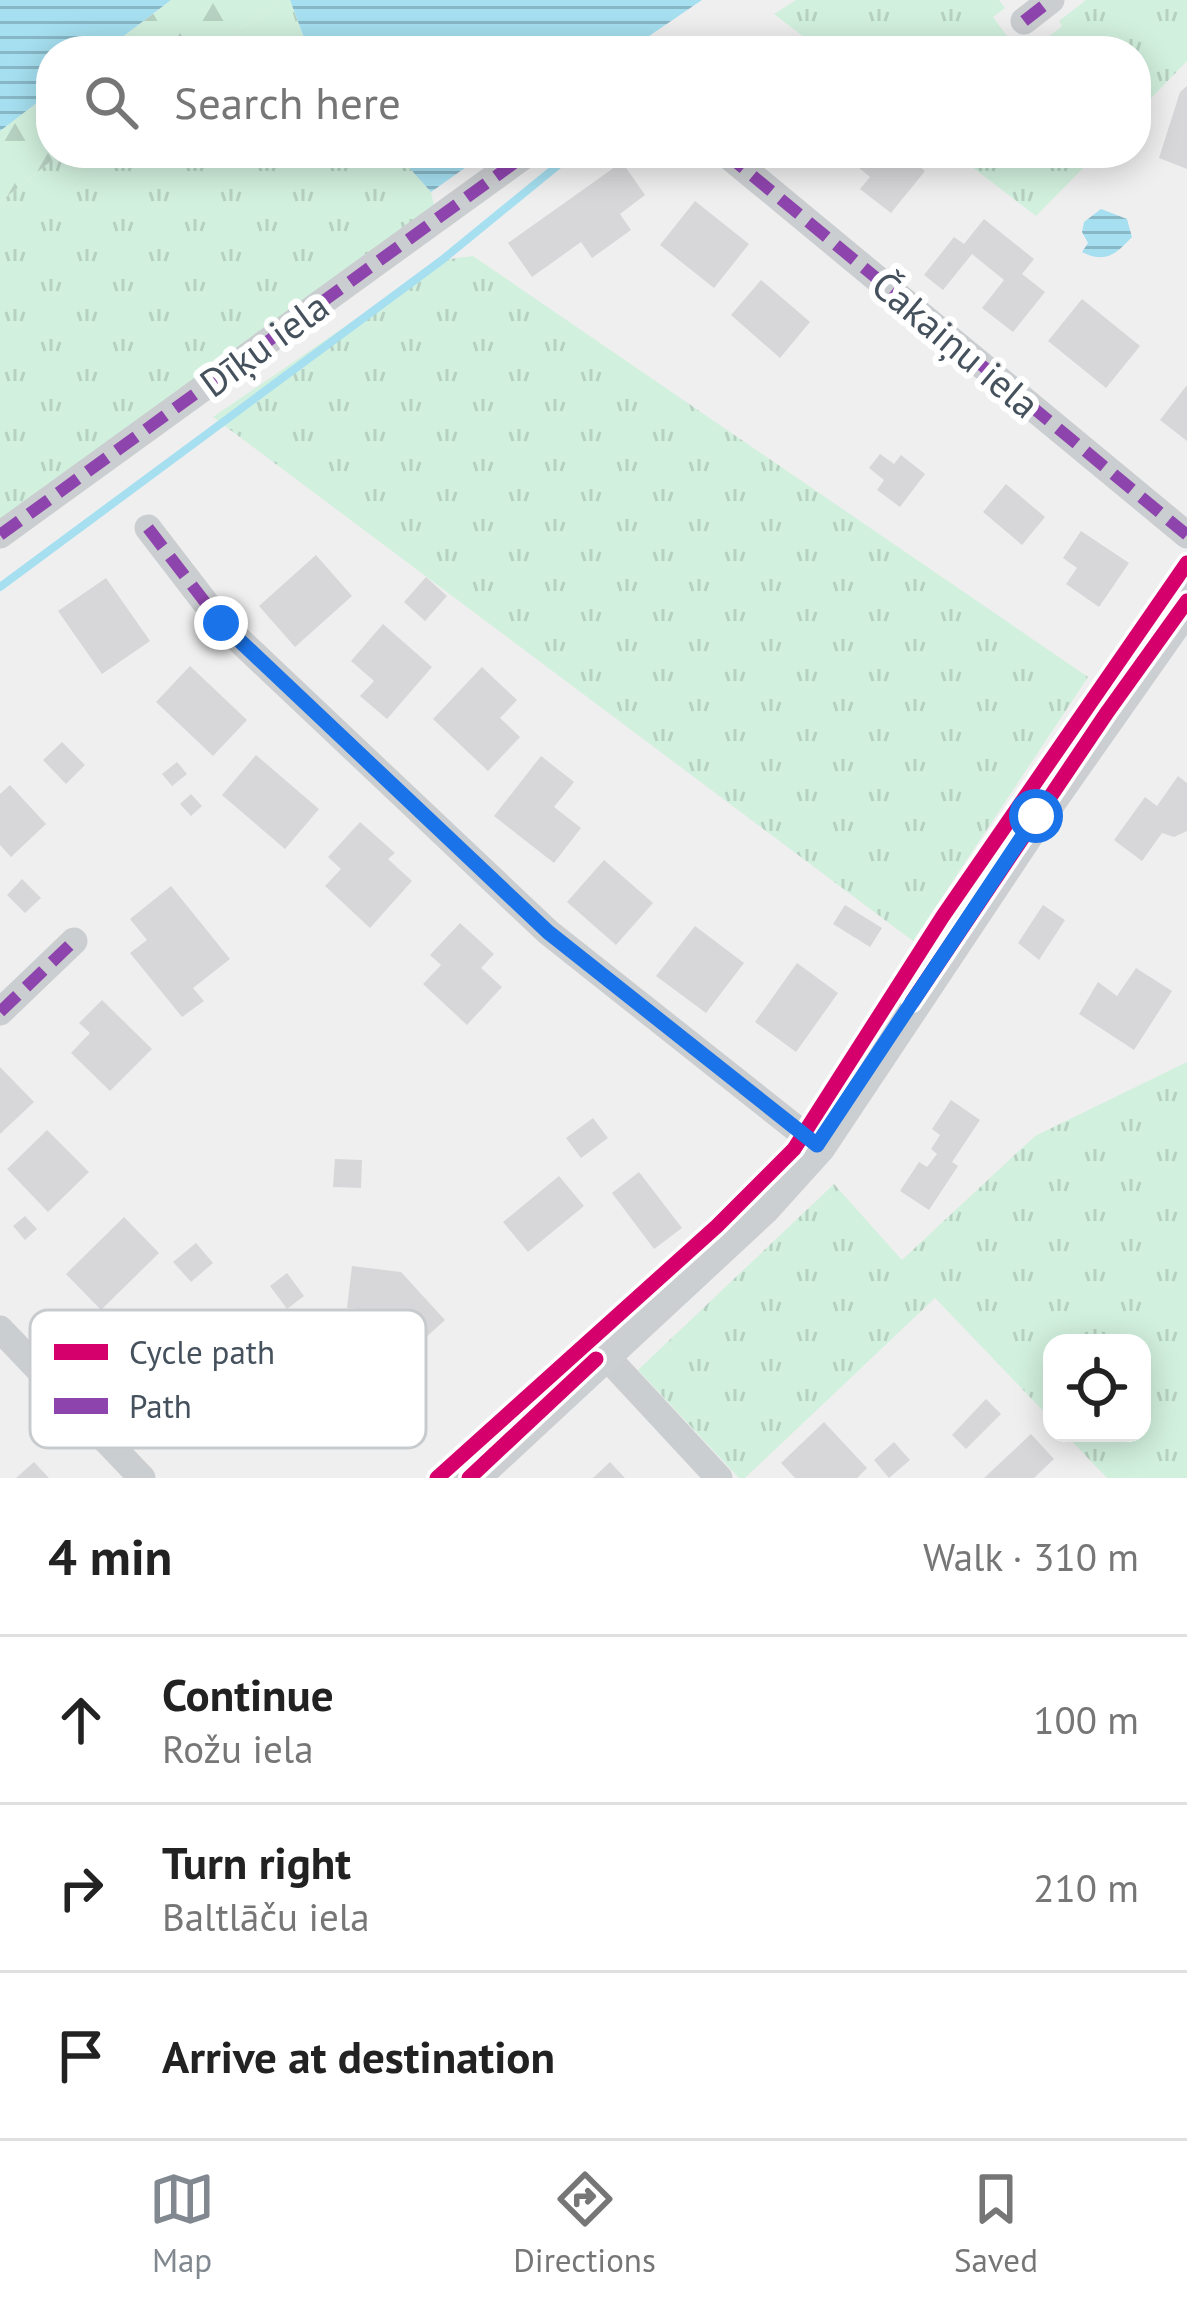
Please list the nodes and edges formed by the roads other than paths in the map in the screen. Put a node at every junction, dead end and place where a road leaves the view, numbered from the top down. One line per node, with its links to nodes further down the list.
1 (1051, 0): 2 (street)
2 (1024, 21)
3 (507, 168): 6 (street, Dīķu iela)
4 (743, 168): 7 (street, Čakaiņu iela)
5 (148, 528): 11 (street)
6 (0, 535)
7 (1187, 535)
8 (1187, 601): 11 (street)
9 (74, 941): 10 (street)
10 (0, 1012)
11 (817, 1145): 13 (street)
12 (0, 1329): 14 (street)
13 (603, 1353): 17 (street); 18 (street)
14 (30, 1360)
15 (113, 1448): 16 (street)
16 (142, 1478)
17 (469, 1478)
18 (718, 1478)

